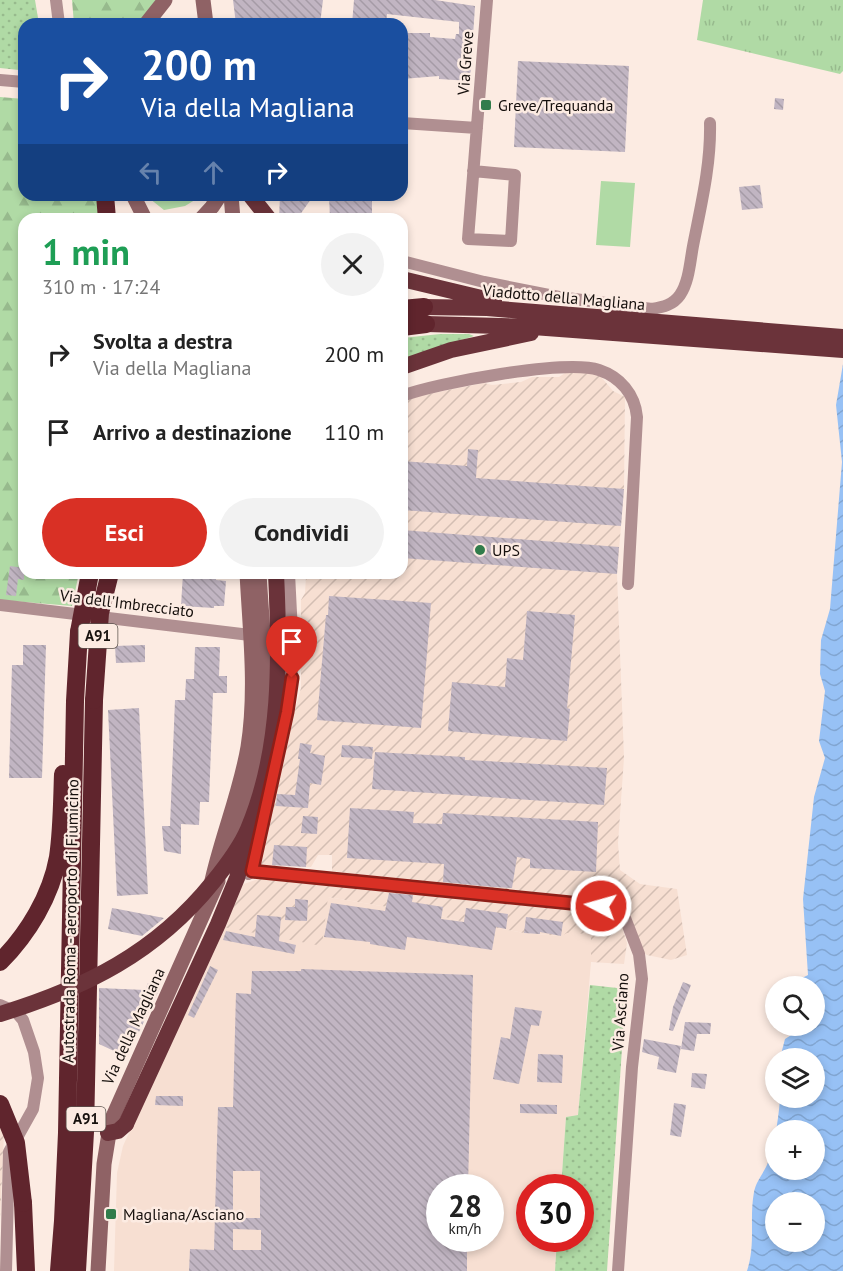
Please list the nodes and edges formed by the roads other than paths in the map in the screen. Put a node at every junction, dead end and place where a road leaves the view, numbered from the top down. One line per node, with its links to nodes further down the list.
1 (56, 0): 5 (street)
2 (165, 0): 6 (main road)
3 (203, 0): 7 (main road)
4 (487, 0): 12 (street, Via Greve)
5 (58, 18)
6 (151, 18)
7 (205, 18)
8 (0, 80): 9 (street)
9 (18, 82)
10 (408, 123): 12 (street)
11 (710, 123): 22 (street)
12 (477, 128): 13 (street, Via Greve)
13 (473, 171): 13 (street, Via Greve)
14 (216, 201): 16 (main road)
15 (255, 201): 17 (highway)
16 (206, 213)
17 (264, 213)
18 (408, 263): 22 (street)
19 (408, 281): 23 (highway)
20 (408, 311): 21 (highway)
21 (425, 316): 23 (highway, Viadotto della Magliana); 24 (highway)
22 (651, 316): 23 (highway, Viadotto della Magliana); 25 (highway, Viadotto della Magliana)
23 (546, 321): 25 (highway, Viadotto della Magliana); 28 (highway)
24 (408, 324)
25 (700, 333): 26 (highway); 27 (highway)
26 (843, 338)
27 (843, 350)
28 (408, 365)
29 (408, 394): 36 (street)
30 (89, 579): 41 (highway, Autostrada Roma - aeroporto di Fiumicino / A91, bridge)
31 (108, 579): 53 (highway, Autostrada Roma - aeroporto di Fiumicino / A91, bridge)
32 (247, 579): 38 (main road, Via della Magliana)
33 (259, 579): 40 (main road, Via della Magliana)
34 (276, 579): 42 (highway, bridge)
35 (289, 579): 39 (street)
36 (628, 584)
37 (0, 605): 38 (street, Via dell'Imbrecciato)
38 (250, 635): 44 (main road, Via della Magliana)
39 (292, 678): 40 (street); 43 (street)
40 (265, 679): 44 (main road, Via della Magliana)
41 (75, 701): 45 (highway); 52 (highway, Autostrada Roma - aeroporto di Fiumicino / A91)
42 (250, 823): 47 (highway, bridge); 49 (highway, bridge)
43 (252, 871): 44 (street, Via della Magliana); 55 (street, Via Asciano)
44 (205, 908): 49 (main road, Via della Magliana)
45 (0, 962)
46 (0, 1005): 50 (street)
47 (0, 1014)
48 (0, 1104): 51 (highway, bridge)
49 (108, 1133): 54 (main road, Via della Magliana)
50 (6, 1271)
51 (26, 1271)
52 (59, 1271)
53 (77, 1271)
54 (98, 1271)
55 (618, 1271)

